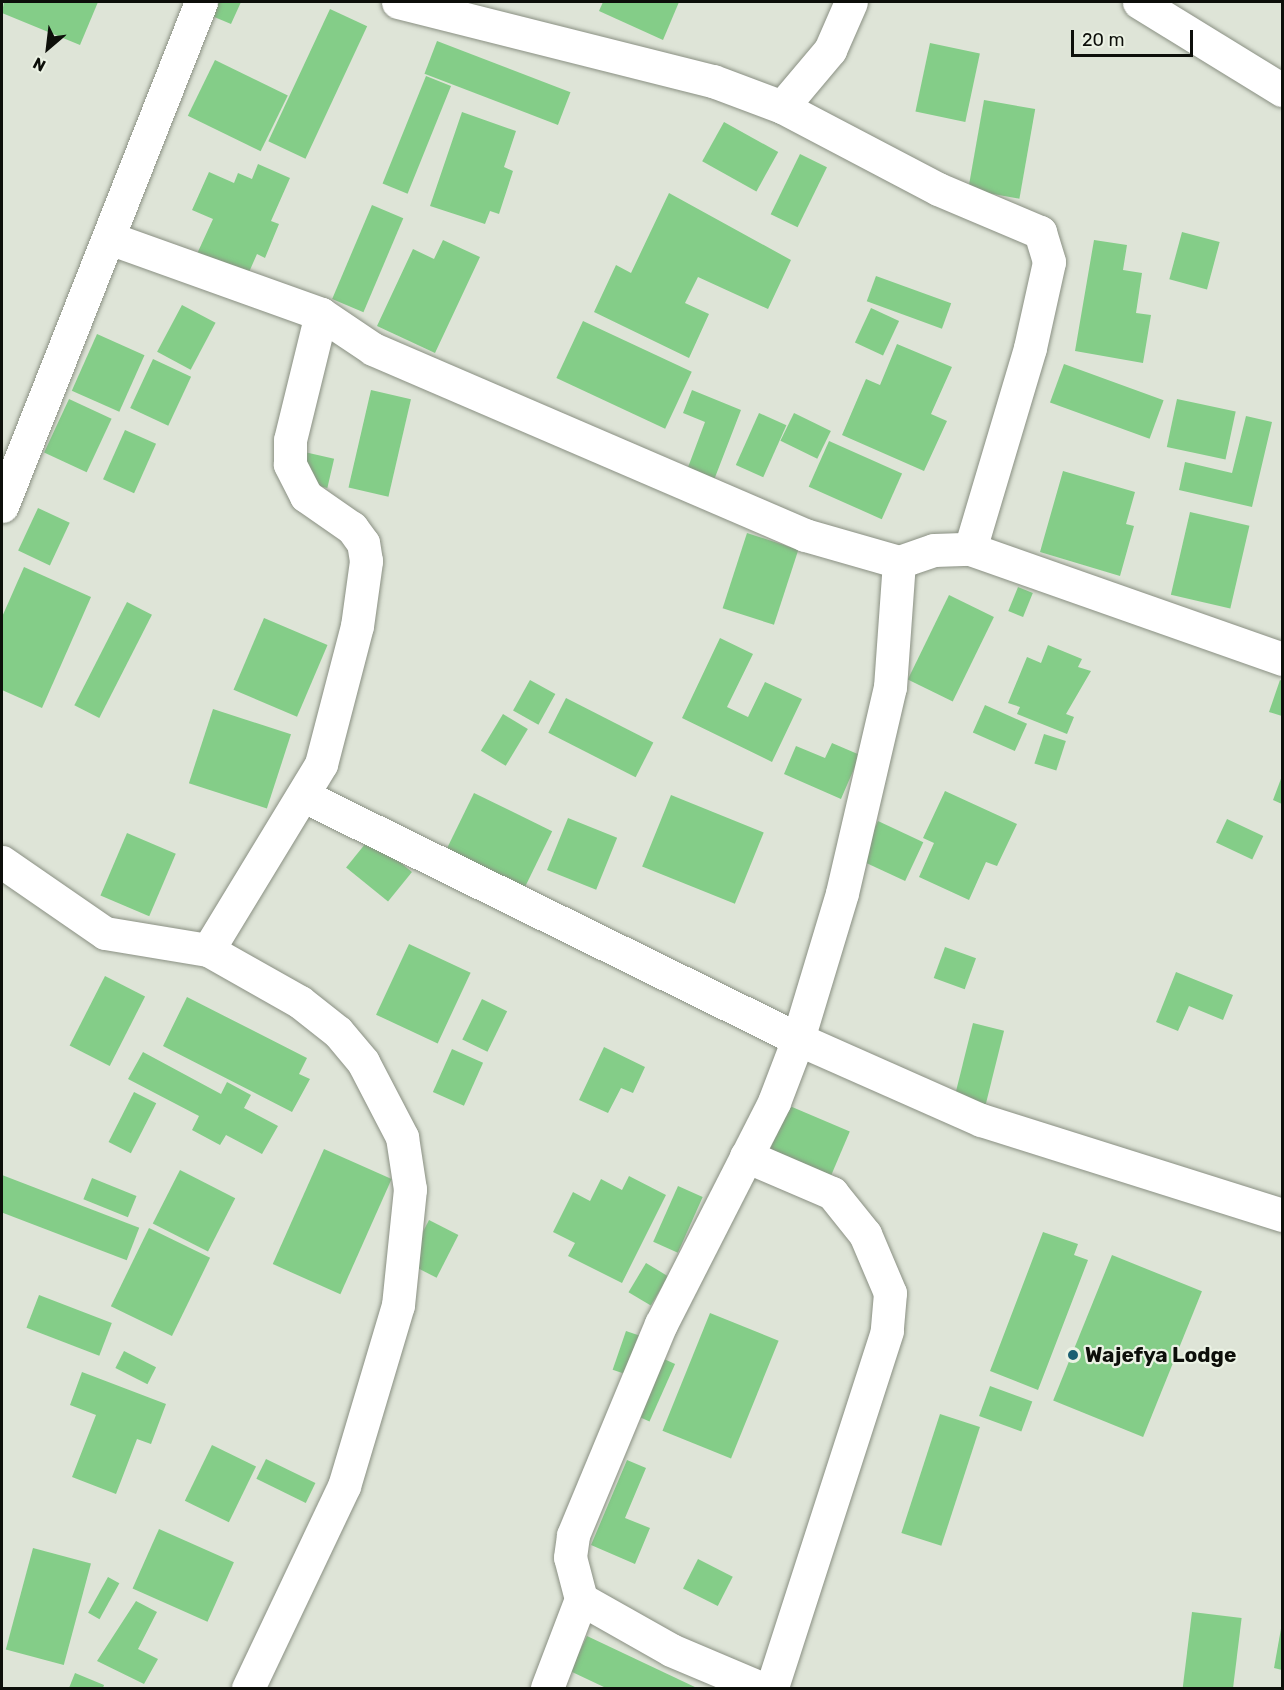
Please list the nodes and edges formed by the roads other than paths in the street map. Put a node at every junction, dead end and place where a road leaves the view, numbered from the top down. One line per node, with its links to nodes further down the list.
1 (201, 2): 7 (street)
2 (398, 2): 6 (street)
3 (851, 2): 6 (street)
4 (1139, 2): 5 (street)
5 (1282, 90)
6 (782, 107): 10 (street)
7 (109, 238): 8 (street); 9 (street)
8 (321, 314): 11 (street); 13 (street)
9 (2, 506)
10 (970, 549): 11 (street); 12 (street)
11 (899, 562): 16 (street)
12 (1282, 659)
13 (306, 797): 15 (street); 16 (street)
14 (2, 862): 15 (street)
15 (208, 950): 20 (street)
16 (798, 1039): 17 (street); 18 (street)
17 (746, 1156): 19 (street); 23 (street)
18 (1282, 1215)
19 (581, 1599): 21 (street); 22 (street)
20 (248, 1689)
21 (547, 1689)
22 (761, 1689)
23 (772, 1689)

